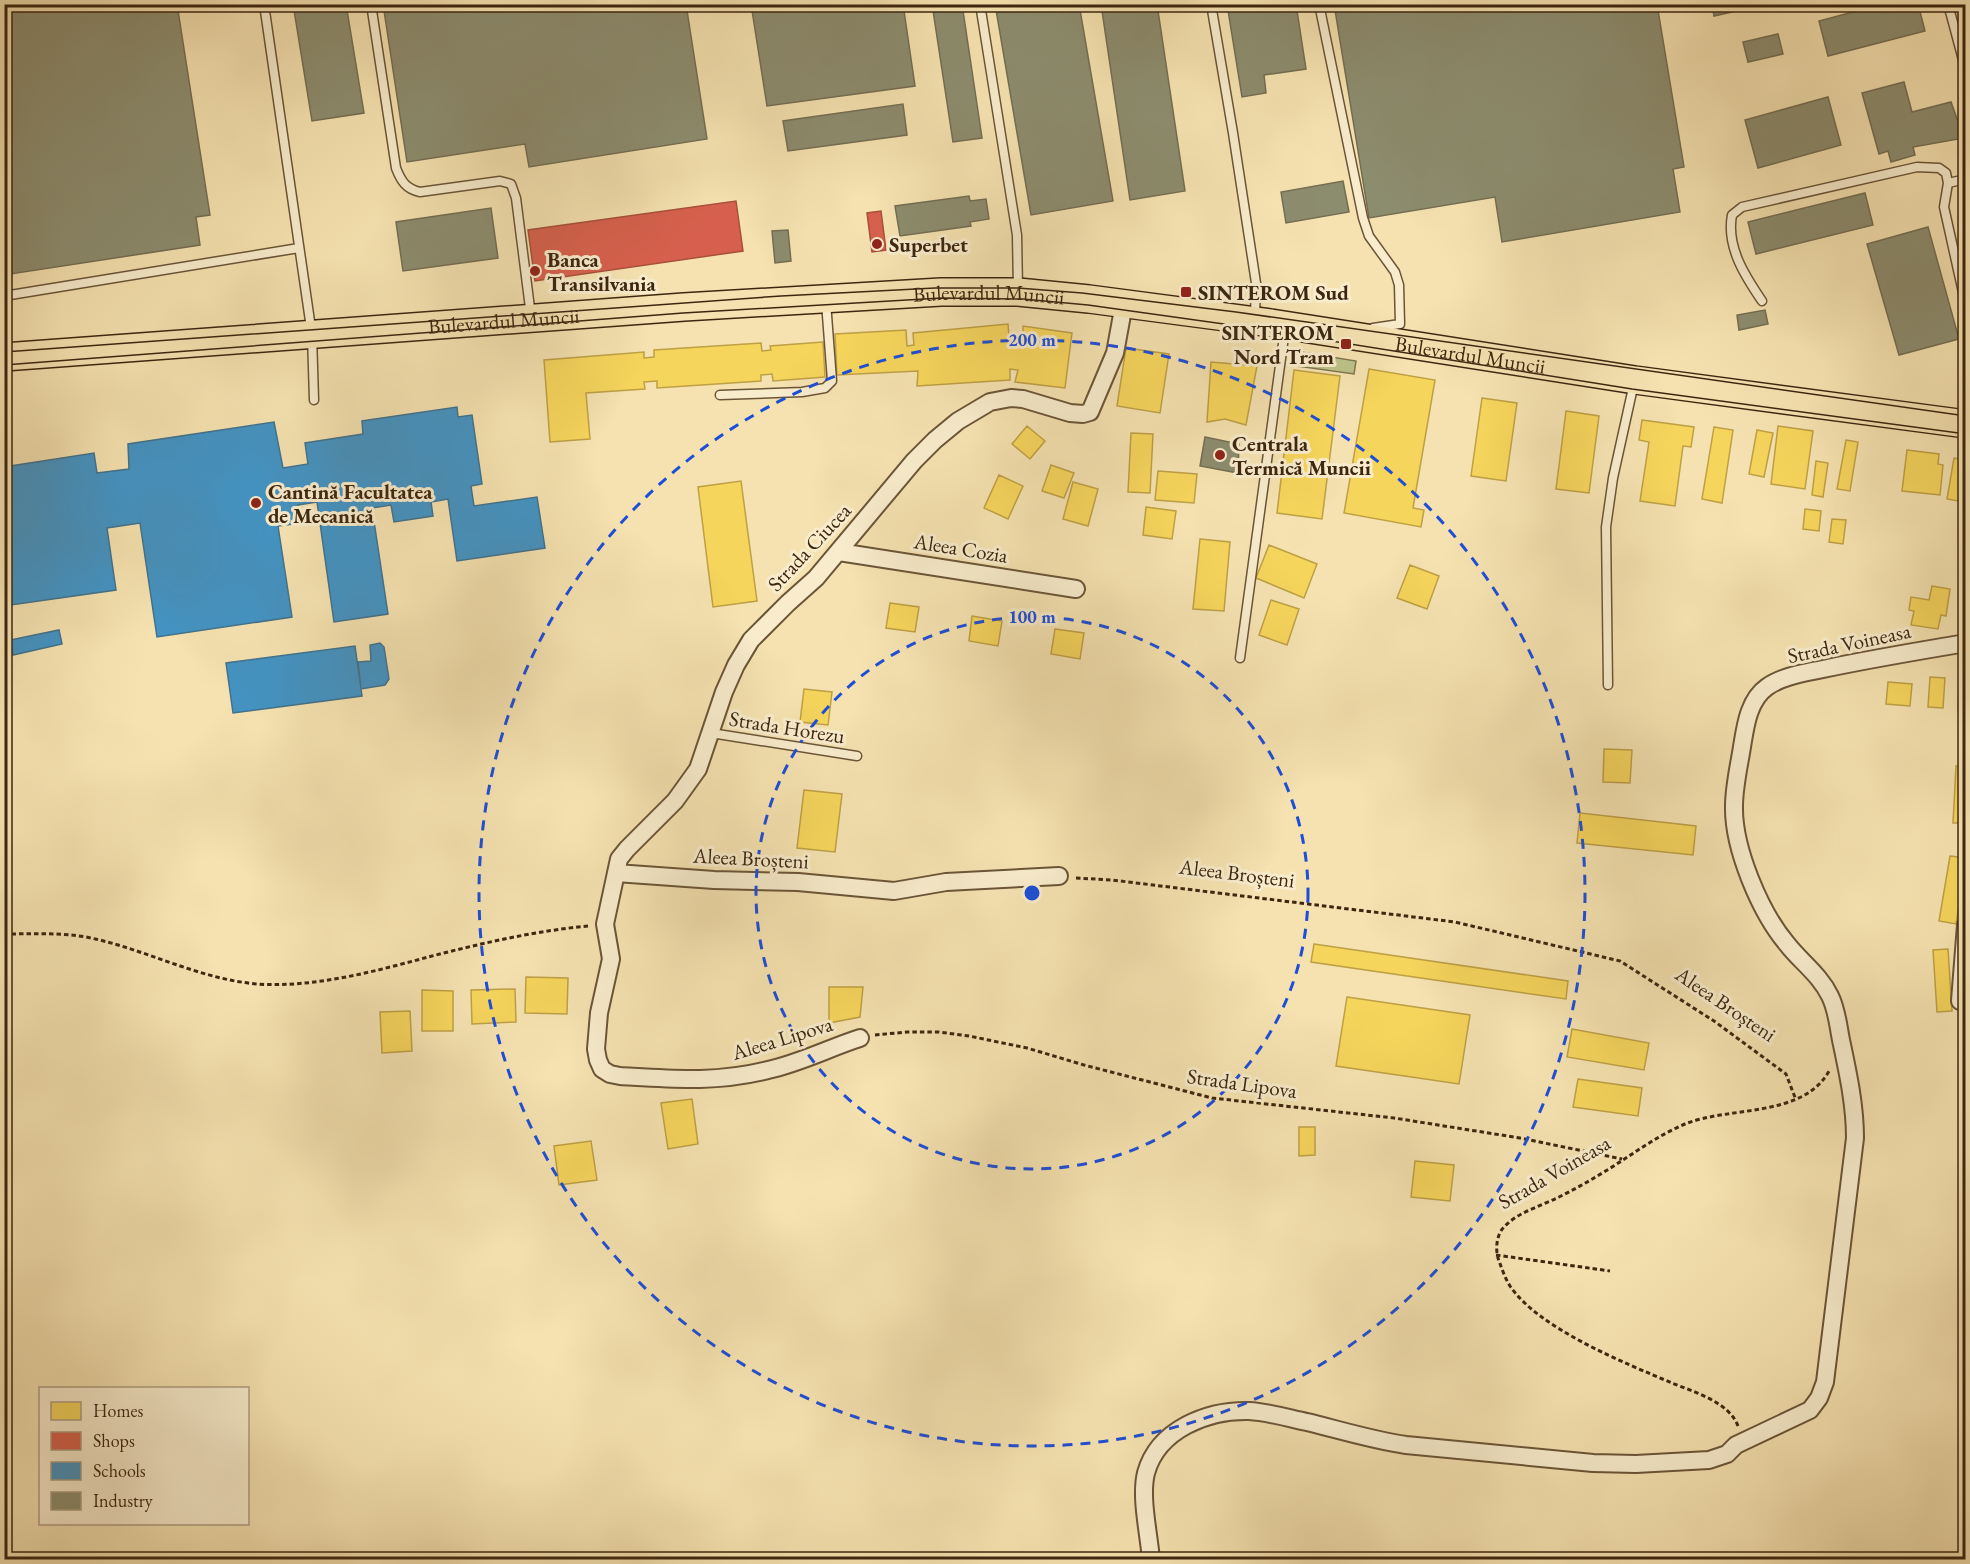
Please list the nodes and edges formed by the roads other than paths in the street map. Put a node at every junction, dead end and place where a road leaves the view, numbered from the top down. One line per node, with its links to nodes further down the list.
1 (264, 4): 10 (lane)
2 (370, 4): 17 (lane)
3 (980, 4): 11 (lane)
4 (1211, 4): 18 (lane)
5 (1318, 4): 21 (lane)
6 (1948, 4): 7 (lane)
7 (1965, 71)
8 (1965, 179): 9 (lane)
9 (1948, 183): 14 (lane); 16 (lane)
10 (299, 248): 12 (lane); 20 (lane)
11 (1018, 292): 13 (main road, Bulevardul Muncii); 15 (main road, Bulevardul Muncii)
12 (4, 296)
13 (825, 298): 17 (main road, Bulevardul Muncii); 24 (lane)
14 (1762, 302)
15 (1124, 304): 18 (main road, Bulevardul Muncii); 27 (street, Strada Ciucea)
16 (1965, 306)
17 (531, 318): 20 (main road, Bulevardul Muncii)
18 (1253, 325): 19 (main road, Bulevardul Muncii)
19 (1286, 326): 21 (main road, Bulevardul Muncii); 30 (lane)
20 (312, 335): 22 (main road, Bulevardul Muncii); 25 (lane)
21 (1359, 338): 23 (main road, Bulevardul Muncii)
22 (4, 357)
23 (1635, 380): 26 (main road, Bulevardul Muncii); 31 (lane)
24 (720, 395)
25 (314, 400)
26 (1965, 424)
27 (838, 552): 28 (street, Aleea Cozia); 32 (street, Strada Ciucea)
28 (1076, 589)
29 (1965, 643): 40 (street, Strada Voineasa)
30 (1240, 658)
31 (1608, 685)
32 (711, 733): 33 (lane, Strada Horezu); 34 (street, Strada Ciucea)
33 (857, 756)
34 (616, 873): 35 (street, Aleea Broșteni); 37 (street, Strada Ciucea)
35 (1059, 876)
36 (1965, 925): 38 (street)
37 (606, 930): 39 (street, Aleea Lipova)
38 (1960, 1000)
39 (860, 1038)
40 (1151, 1560)

